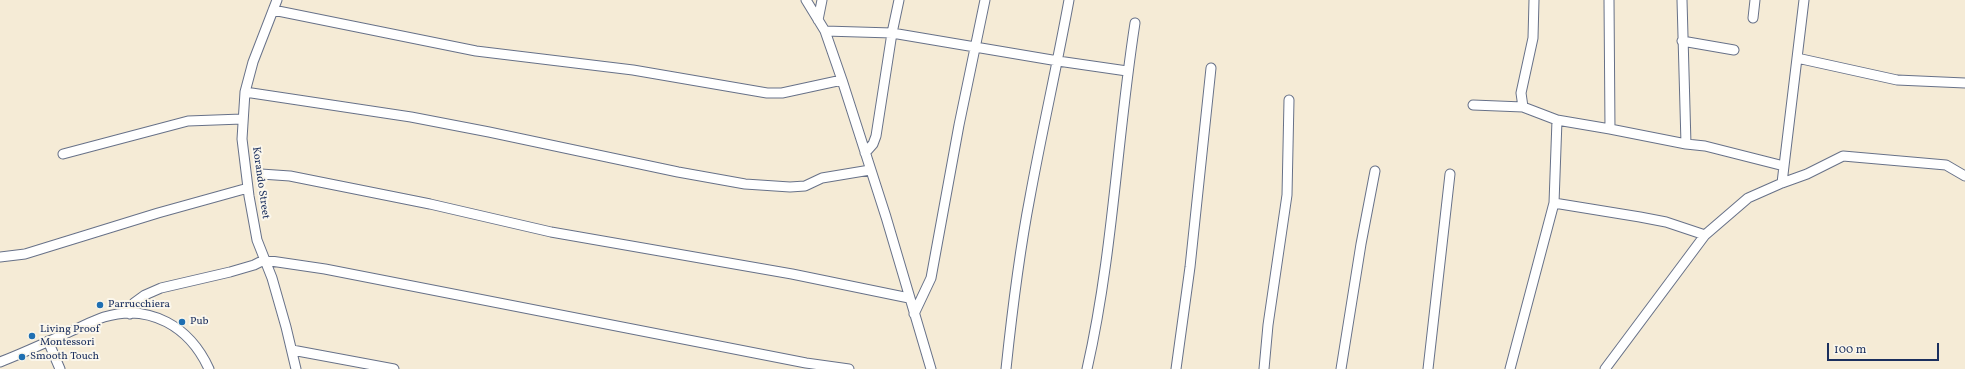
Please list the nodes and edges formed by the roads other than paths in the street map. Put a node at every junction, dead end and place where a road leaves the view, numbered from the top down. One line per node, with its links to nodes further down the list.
1 (276, 0): 12 (street, Korando Street)
2 (806, 0): 14 (street)
3 (822, 0): 14 (street)
4 (899, 0): 17 (street)
5 (985, 0): 19 (street)
6 (1069, 0): 22 (street)
7 (1534, 0): 30 (street)
8 (1609, 0): 33 (street)
9 (1682, 0): 18 (street)
10 (1755, 0): 13 (street)
11 (1804, 0): 21 (street)
12 (273, 10): 25 (street); 27 (street, Korando Street)
13 (1753, 18)
14 (818, 20): 16 (street)
15 (1135, 23): 24 (street)
16 (825, 31): 17 (street); 25 (street)
17 (892, 33): 19 (street); 35 (street)
18 (1682, 41): 20 (street); 34 (street)
19 (976, 47): 22 (street); 51 (street)
20 (1734, 50)
21 (1797, 58): 26 (street); 37 (street)
22 (1058, 61): 24 (street); 61 (street)
23 (1212, 68): 63 (street)
24 (1127, 71): 62 (street)
25 (842, 80): 35 (street)
26 (1965, 83)
27 (245, 92): 31 (street, Korando Street); 38 (street)
28 (1289, 100): 64 (street)
29 (1473, 105): 30 (street)
30 (1523, 107): 32 (street)
31 (242, 119): 36 (street); 44 (street, Korando Street)
32 (1557, 120): 33 (street); 45 (street)
33 (1610, 128): 34 (street)
34 (1686, 144): 37 (street)
35 (865, 153): 38 (street)
36 (62, 154)
37 (1784, 166): 43 (street)
38 (870, 170): 49 (street)
39 (1375, 171): 65 (street)
40 (261, 174): 49 (street)
41 (1450, 174): 66 (street)
42 (1965, 176): 43 (street)
43 (1782, 183): 46 (street)
44 (248, 188): 47 (street); 48 (street, Korando Street)
45 (1554, 203): 46 (street); 67 (street)
46 (1706, 235): 68 (street)
47 (0, 257)
48 (264, 260): 50 (street); 53 (street, Korando Street); 59 (street)
49 (909, 298): 51 (street)
50 (130, 314): 52 (street); 56 (street)
51 (914, 314): 60 (street)
52 (48, 342): 54 (street); 55 (street)
53 (292, 350): 57 (street, Korando Street); 58 (street)
54 (0, 362)
55 (60, 369)
56 (209, 369)
57 (296, 369)
58 (394, 369)
59 (849, 369)
60 (931, 369)
61 (1006, 369)
62 (1087, 369)
63 (1176, 369)
64 (1264, 369)
65 (1341, 369)
66 (1428, 369)
67 (1510, 369)
68 (1605, 369)

